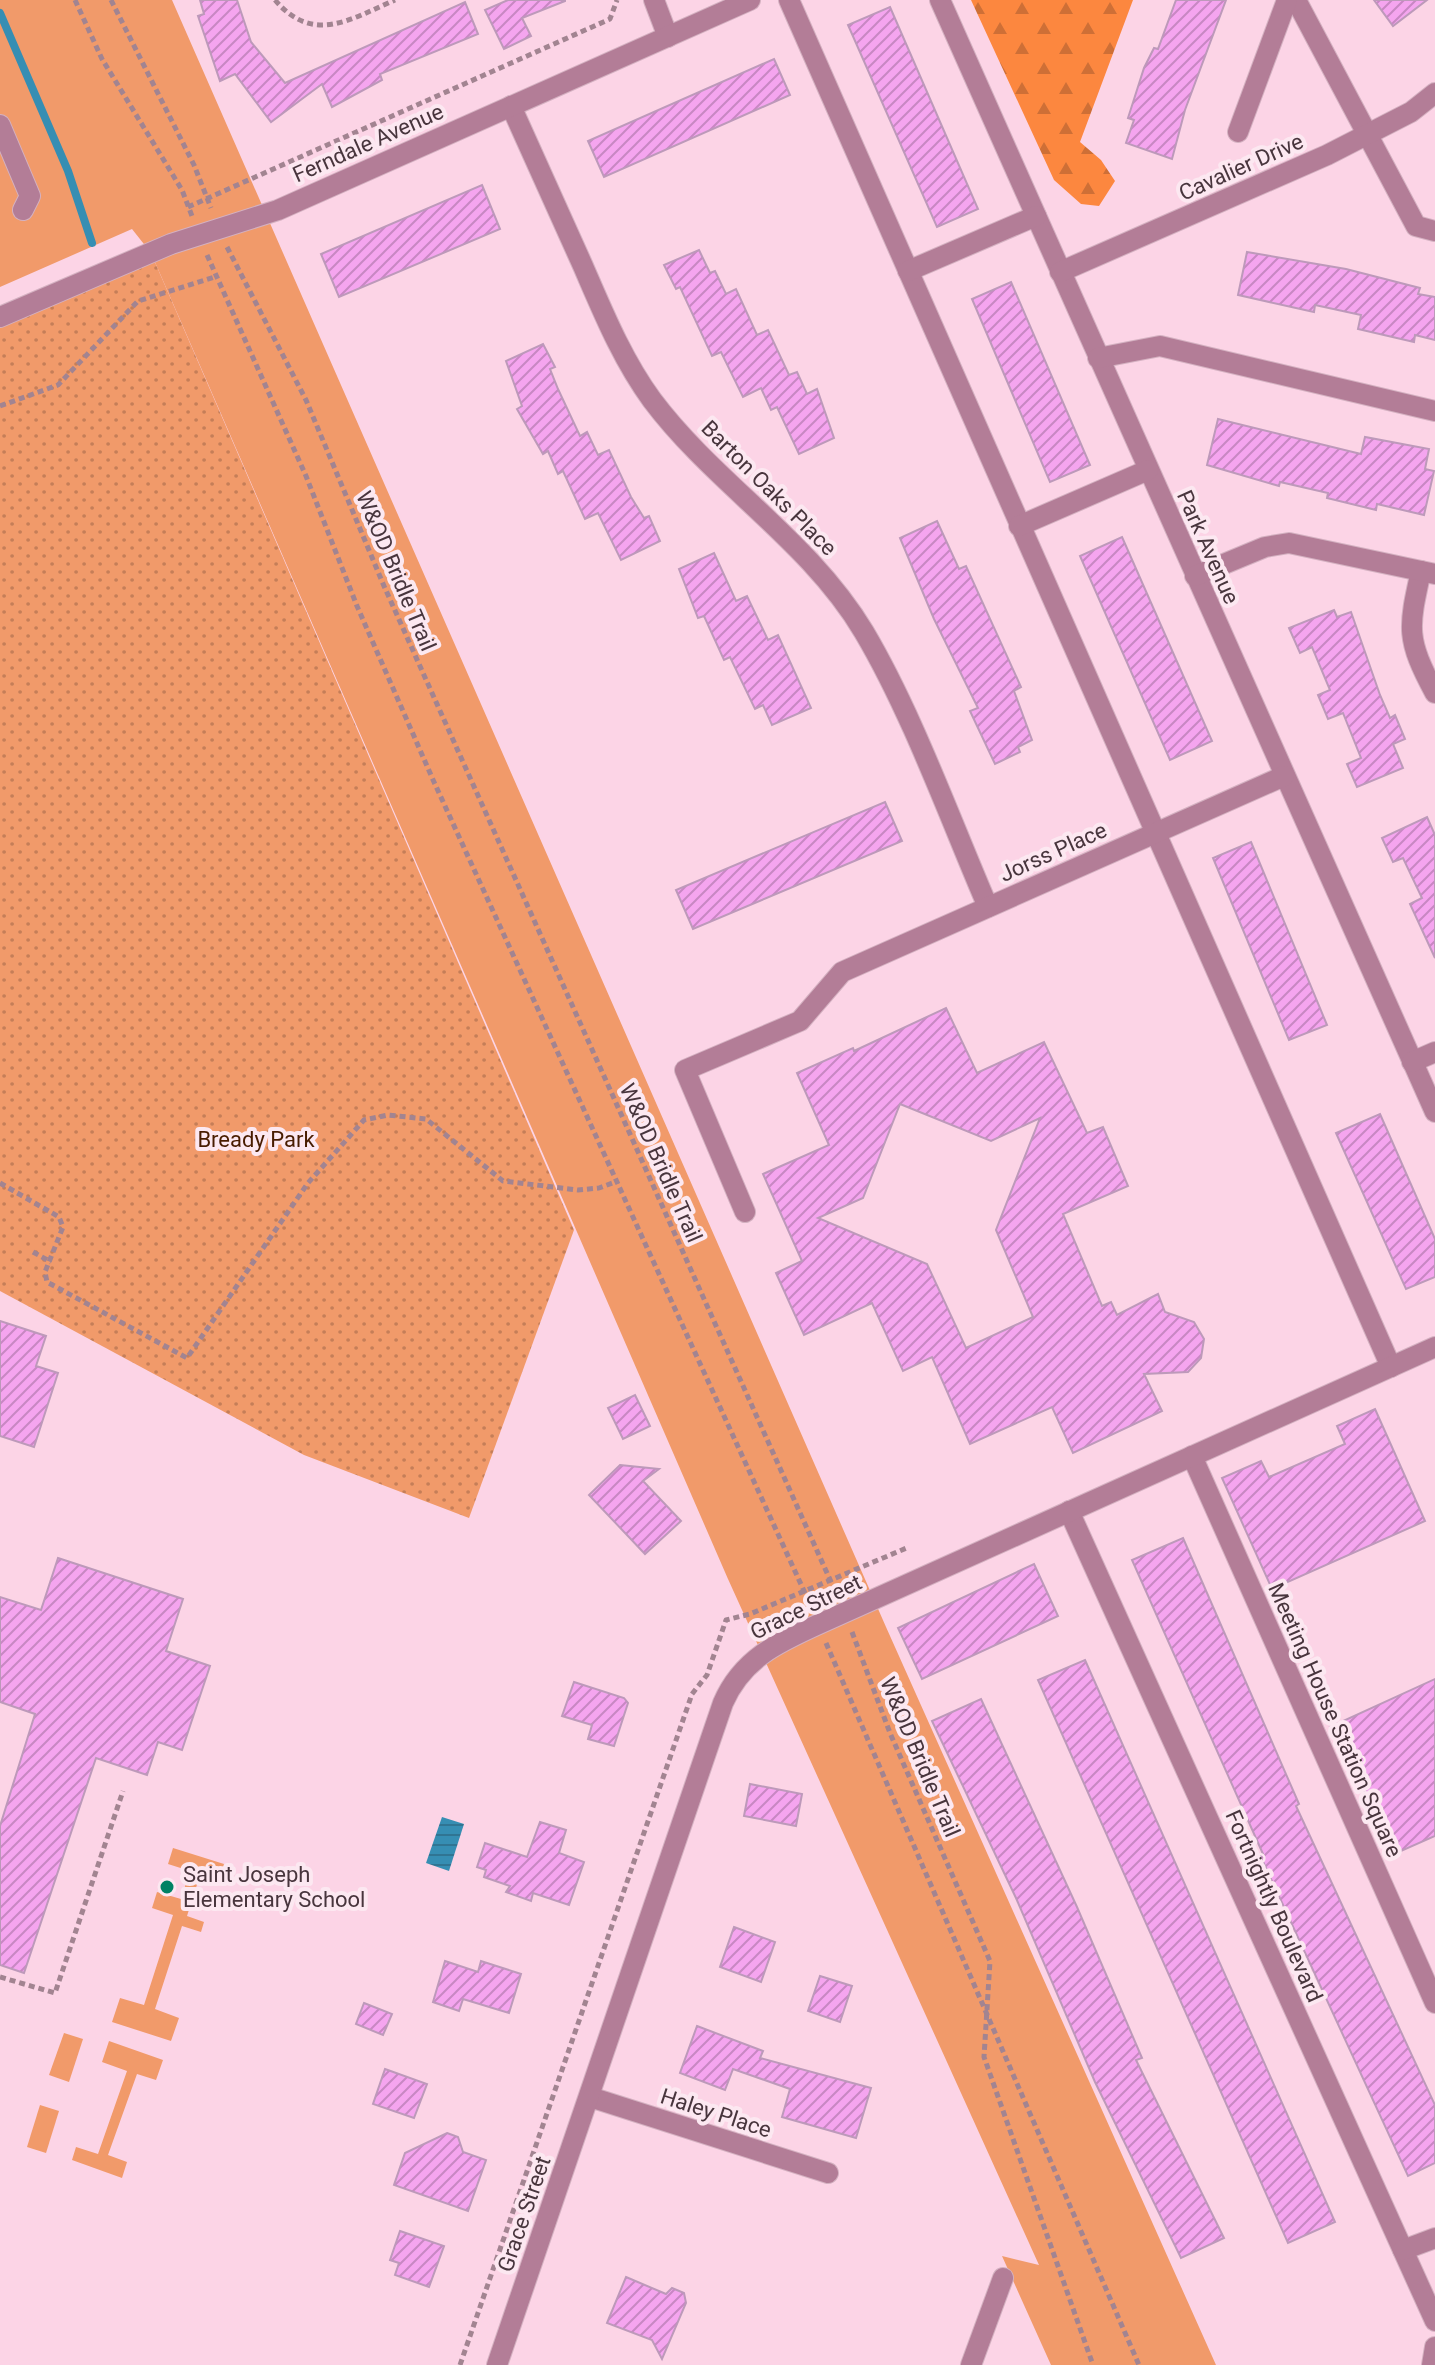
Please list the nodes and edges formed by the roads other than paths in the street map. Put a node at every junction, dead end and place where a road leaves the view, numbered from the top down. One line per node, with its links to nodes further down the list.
1 (654, 0): 7 (street)
2 (750, 0): 7 (street, Ferndale Avenue)
3 (789, 0): 16 (street)
4 (940, 0): 14 (street, Park Avenue)
5 (1287, 0): 11 (street)
6 (1296, 0): 12 (street)
7 (668, 37): 9 (street, Ferndale Avenue)
8 (1435, 93): 12 (street, Cavalier Drive)
9 (511, 106): 18 (street, Ferndale Avenue); 28 (street, Barton Oaks Place)
10 (0, 125): 13 (street)
11 (1238, 132)
12 (1366, 135): 15 (street); 17 (street, Cavalier Drive)
13 (23, 210)
14 (1036, 216): 16 (street); 17 (street, Park Avenue)
15 (1435, 231)
16 (908, 271): 22 (street)
17 (1060, 272): 19 (street, Park Avenue)
18 (0, 317)
19 (1098, 358): 20 (street); 21 (street, Park Avenue)
20 (1435, 411)
21 (1148, 470): 22 (street); 24 (street, Park Avenue)
22 (1019, 526): 27 (street)
23 (1428, 573): 24 (street); 25 (street)
24 (1195, 576): 26 (street, Park Avenue)
25 (1435, 693)
26 (1284, 776): 27 (street, Jorss Place); 30 (street, Park Avenue)
27 (1154, 834): 28 (street, Jorss Place); 34 (street)
28 (988, 907): 32 (street, Jorss Place)
29 (1435, 1052): 30 (street)
30 (1412, 1062): 31 (street, Park Avenue)
31 (1435, 1112)
32 (745, 1212)
33 (1435, 1347): 34 (street, Grace Street)
34 (1391, 1367): 35 (street, Grace Street)
35 (1192, 1456): 36 (street, Grace Street); 37 (street, Meeting House Station Square)
36 (1069, 1511): 38 (street, Grace Street); 41 (street, Fortnightly Boulevard)
37 (1435, 2003)
38 (590, 2097): 39 (street, Haley Place); 45 (street, Grace Street)
39 (828, 2173)
40 (1435, 2238): 41 (street)
41 (1403, 2250): 43 (street, Fortnightly Boulevard)
42 (1003, 2278): 46 (street)
43 (1435, 2321)
44 (1435, 2347): 47 (street)
45 (497, 2365)
46 (971, 2365)
47 (1432, 2365)

